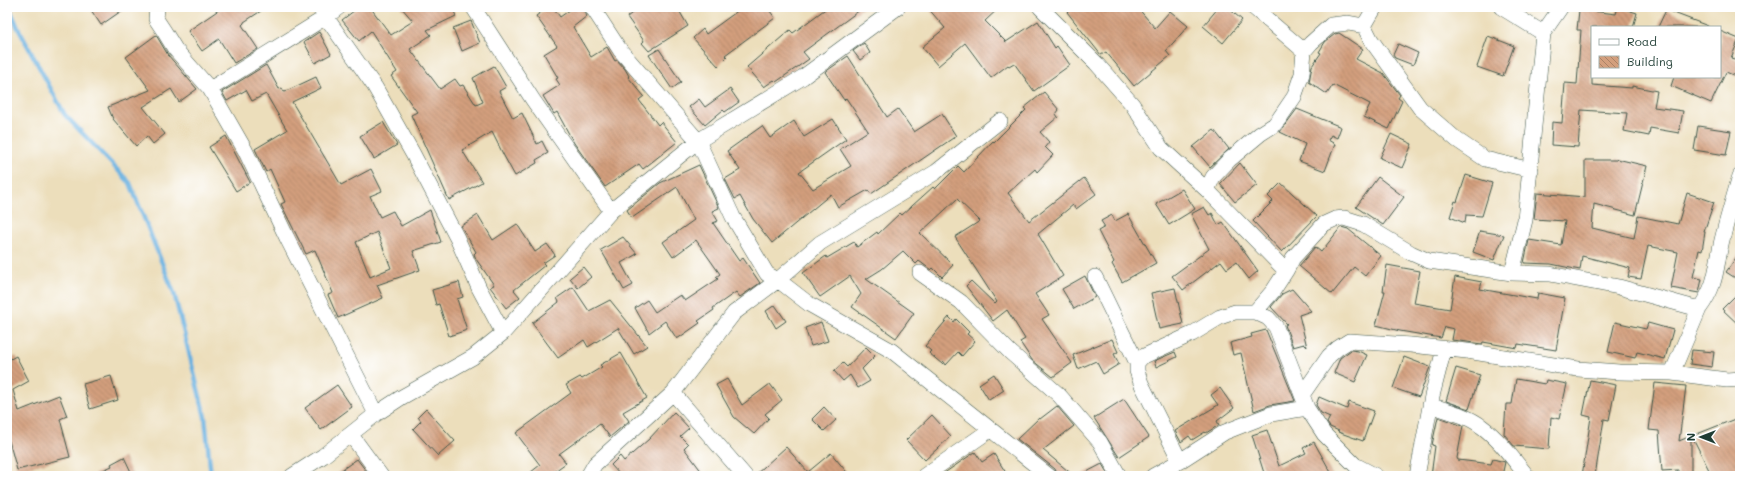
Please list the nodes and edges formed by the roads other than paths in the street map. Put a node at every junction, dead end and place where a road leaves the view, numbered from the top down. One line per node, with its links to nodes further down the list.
1 (157, 7): 15 (street)
2 (338, 7): 11 (street)
3 (473, 7): 21 (street)
4 (592, 7): 17 (street)
5 (898, 7): 17 (street)
6 (1040, 7): 20 (street)
7 (1253, 7): 14 (street)
8 (1375, 7): 12 (street)
9 (1501, 7): 13 (street)
10 (1561, 7): 13 (street)
11 (322, 12): 15 (street); 29 (street)
12 (1364, 26): 14 (street); 18 (street)
13 (1543, 33): 18 (street)
14 (1304, 51): 20 (street)
15 (210, 89): 37 (street)
16 (1000, 121): 26 (street)
17 (698, 141): 21 (street); 26 (street)
18 (1531, 170): 24 (street)
19 (1740, 176): 27 (street)
20 (1207, 190): 22 (street)
21 (612, 210): 29 (street)
22 (1286, 271): 24 (street); 28 (street)
23 (920, 273): 47 (street)
24 (1512, 273): 27 (street)
25 (1096, 277): 31 (street)
26 (778, 280): 34 (street); 38 (street)
27 (1699, 309): 32 (street)
28 (1255, 312): 31 (street); 35 (street)
29 (503, 333): 37 (street)
30 (1444, 348): 32 (street); 35 (street); 36 (street)
31 (1137, 363): 40 (street)
32 (1672, 373): 33 (street)
33 (1740, 379)
34 (673, 393): 43 (street); 44 (street)
35 (1304, 401): 40 (street); 49 (street)
36 (1430, 405): 50 (street); 51 (street)
37 (376, 414): 39 (street)
38 (990, 430): 45 (street); 46 (street)
39 (350, 435): 41 (street); 42 (street)
40 (1180, 461): 48 (street)
41 (292, 476)
42 (381, 476)
43 (588, 476)
44 (745, 476)
45 (924, 476)
46 (1049, 476)
47 (1119, 476)
48 (1153, 476)
49 (1376, 476)
50 (1416, 476)
51 (1527, 476)

